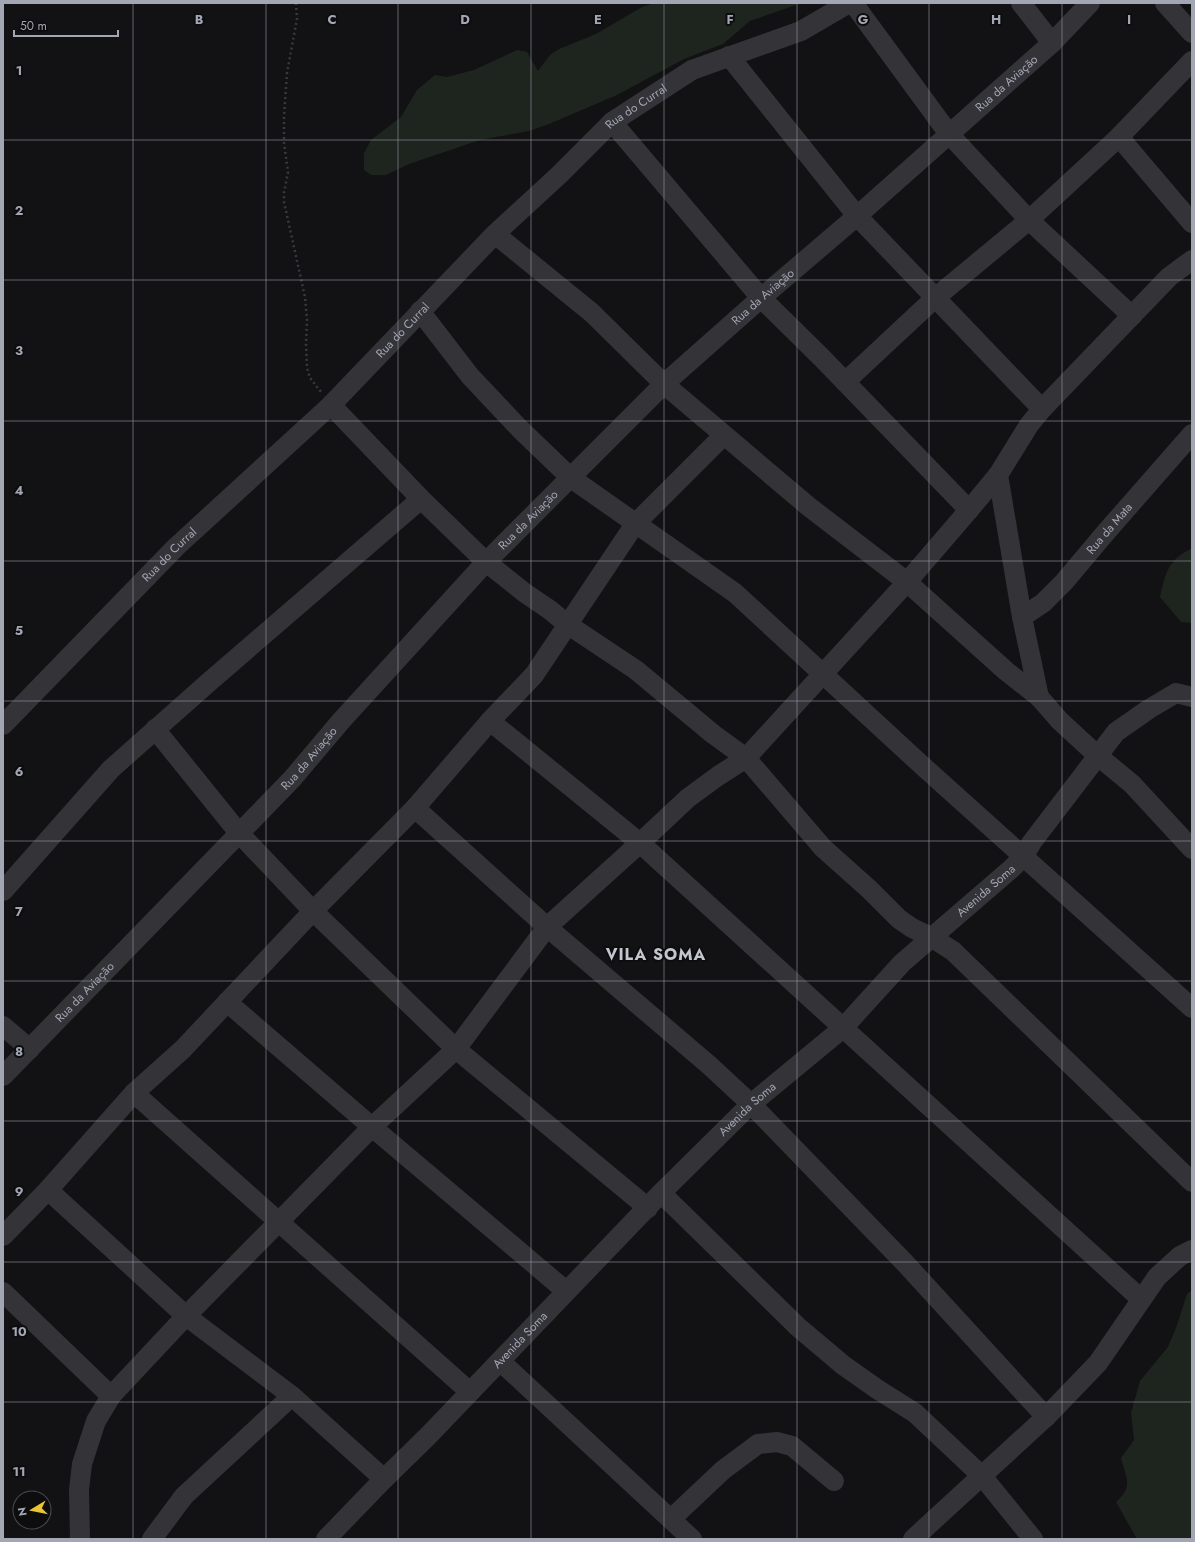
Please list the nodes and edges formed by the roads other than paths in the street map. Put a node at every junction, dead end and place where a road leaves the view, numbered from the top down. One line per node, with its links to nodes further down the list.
1 (849, 3): 8 (street, Rua do Curral)
2 (852, 3): 11 (street)
3 (1021, 3): 7 (street)
4 (1090, 3): 7 (street, Rua da Aviação)
5 (1165, 3): 6 (street)
6 (1192, 33)
7 (1052, 43): 11 (street, Rua da Aviação)
8 (729, 56): 10 (street, Rua do Curral); 13 (street)
9 (1192, 61): 12 (street)
10 (612, 122): 16 (street, Rua do Curral); 18 (street)
11 (949, 134): 13 (street, Rua da Aviação); 14 (street)
12 (1119, 137): 14 (street); 15 (street)
13 (857, 216): 18 (street, Rua da Aviação); 19 (street)
14 (1029, 220): 19 (street); 21 (street)
15 (1192, 223)
16 (495, 234): 20 (street, Rua do Curral); 23 (street)
17 (1192, 260): 21 (street)
18 (761, 298): 22 (street); 23 (street, Rua da Aviação)
19 (936, 298): 22 (street); 25 (street)
20 (420, 312): 24 (street, Rua do Curral); 29 (street)
21 (1132, 316): 25 (street)
22 (845, 382): 31 (street)
23 (664, 384): 27 (street); 29 (street, Rua da Aviação)
24 (331, 405): 30 (street); 41 (street, Rua do Curral)
25 (1042, 409): 28 (street)
26 (1192, 434): 35 (street, Rua da Mata)
27 (724, 435): 32 (street); 34 (street)
28 (998, 475): 31 (street); 35 (street)
29 (571, 478): 32 (street); 33 (street, Rua da Aviação)
30 (421, 499): 33 (street); 42 (street)
31 (969, 510): 34 (street)
32 (635, 524): 36 (street); 37 (street)
33 (486, 562): 36 (street); 46 (street, Rua da Aviação)
34 (907, 582): 37 (street); 39 (street)
35 (1022, 617): 39 (street)
36 (567, 624): 40 (street); 44 (street)
37 (823, 673): 44 (street); 49 (street)
38 (1184, 695): 43 (street, Avenida Soma)
39 (1039, 697): 43 (street)
40 (490, 721): 45 (street); 47 (street)
41 (3, 725)
42 (155, 729): 46 (street); 50 (street)
43 (1098, 756): 48 (street); 49 (street, Avenida Soma)
44 (746, 758): 47 (street); 53 (street)
45 (415, 808): 51 (street); 52 (street)
46 (240, 833): 51 (street); 58 (street, Rua da Aviação)
47 (640, 843): 52 (street); 57 (street)
48 (1192, 849)
49 (1023, 857): 53 (street, Avenida Soma); 55 (street)
50 (3, 891)
51 (313, 911): 54 (street); 59 (street)
52 (547, 927): 59 (street); 62 (street)
53 (931, 937): 57 (street, Avenida Soma); 64 (street)
54 (227, 1002): 61 (street); 63 (street)
55 (1192, 1008)
56 (3, 1026): 58 (street)
57 (843, 1028): 62 (street, Avenida Soma); 73 (street)
58 (30, 1049): 60 (street, Rua da Aviação)
59 (456, 1049): 63 (street); 67 (street)
60 (3, 1076)
61 (134, 1093): 65 (street); 68 (street)
62 (751, 1104): 66 (street, Avenida Soma); 79 (street)
63 (372, 1127): 68 (street); 71 (street)
64 (1192, 1182)
65 (48, 1190): 69 (street); 74 (street)
66 (661, 1193): 67 (street, Avenida Soma); 80 (street)
67 (648, 1208): 71 (street, Avenida Soma)
68 (278, 1222): 74 (street); 76 (street)
69 (3, 1236)
70 (1192, 1250): 73 (street)
71 (566, 1291): 75 (street, Avenida Soma)
72 (3, 1292): 77 (street)
73 (1141, 1299): 79 (street)
74 (186, 1316): 77 (street); 78 (street)
75 (500, 1361): 76 (street, Avenida Soma); 83 (street)
76 (470, 1392): 81 (street, Avenida Soma)
77 (111, 1396): 84 (street)
78 (292, 1396): 81 (street); 85 (street)
79 (1046, 1417): 80 (street)
80 (982, 1476): 88 (street); 89 (street)
81 (384, 1479): 86 (street, Avenida Soma)
82 (834, 1481): 83 (street)
83 (671, 1519): 87 (street)
84 (80, 1539)
85 (152, 1539)
86 (326, 1539)
87 (692, 1539)
88 (913, 1539)
89 (1033, 1539)

